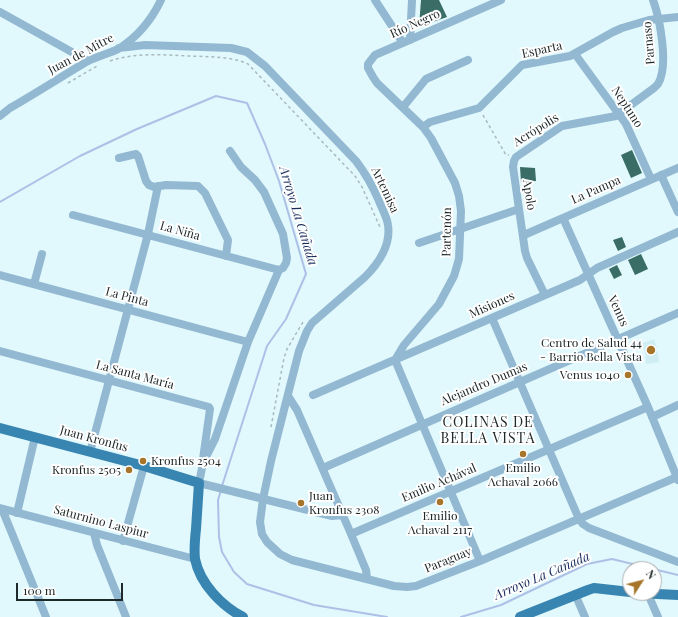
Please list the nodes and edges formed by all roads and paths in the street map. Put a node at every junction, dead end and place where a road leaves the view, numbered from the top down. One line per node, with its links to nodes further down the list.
1 (162, 0): 10 (street, Juan de Mitre)
2 (375, 0): 9 (street)
3 (412, 0): 9 (street)
4 (501, 0): 9 (street, Río Negro)
5 (653, 0): 8 (street, Parnaso)
6 (0, 12): 13 (street)
7 (678, 17): 8 (street, Esparta)
8 (659, 18): 11 (street, Esparta); 20 (street, Parnaso)
9 (406, 41): 16 (street, Río Negro)
10 (119, 48): 13 (street, Juan de Mitre); 58 (street, Artemisa)
11 (575, 54): 19 (street, Esparta); 20 (street, Neptuno)
12 (468, 60): 18 (street)
13 (88, 61): 21 (street, Juan de Mitre)
14 (106, 62): 35 (path)
15 (101, 64): 17 (path)
16 (368, 68): 18 (street, Partenón)
17 (68, 83)
18 (402, 107): 22 (street, Partenón)
19 (479, 108): 22 (street, Esparta); 25 (path)
20 (620, 114): 25 (street, Acrópolis); 28 (street, Neptuno)
21 (0, 116)
22 (423, 127): 34 (street, Partenón)
23 (230, 151): 42 (street)
24 (119, 158): 29 (street)
25 (514, 160): 30 (street, Apolo)
26 (678, 168): 27 (street, La Pampa)
27 (661, 175): 28 (street, La Pampa); 31 (street)
28 (651, 179): 33 (street, La Pampa)
29 (158, 186): 37 (street); 41 (street)
30 (519, 209): 34 (street); 38 (street, Apolo)
31 (678, 212)
32 (73, 215): 37 (street, La Niña)
33 (563, 218): 38 (street, La Pampa); 43 (street, Venus)
34 (460, 229): 39 (street); 54 (street, Partenón)
35 (380, 232)
36 (678, 232): 43 (street, Misiones)
37 (148, 234): 41 (street, La Niña); 47 (street)
38 (524, 235): 46 (street, Apolo)
39 (419, 243)
40 (42, 254): 45 (street)
41 (226, 256): 42 (street, La Niña)
42 (279, 270): 52 (street)
43 (588, 274): 46 (street, Misiones); 51 (street, Venus)
44 (0, 275): 45 (street, La Pinta)
45 (34, 284): 47 (street, La Pinta)
46 (545, 295): 49 (street, Misiones)
47 (128, 310): 52 (street, La Pinta); 55 (street)
48 (678, 314): 51 (street, Alejandro Dumas)
49 (492, 318): 54 (street, Misiones); 56 (street)
50 (305, 319): 64 (path)
51 (618, 340): 56 (street, Alejandro Dumas); 60 (street, Venus)
52 (248, 342): 68 (street)
53 (0, 351): 55 (street, La Santa María)
54 (395, 360): 57 (street, Misiones); 62 (street)
55 (109, 380): 67 (street); 68 (street, La Santa María)
56 (520, 382): 62 (street, Alejandro Dumas); 66 (street)
57 (313, 395)
58 (288, 396): 70 (street); 74 (street, Artemisa)
59 (678, 406): 61 (street)
60 (648, 407): 61 (street, Venus); 66 (street, Emilio Achával)
61 (652, 417): 71 (street, Venus)
62 (422, 424): 70 (street, Alejandro Dumas); 73 (street)
63 (0, 428): 65 (main road, Juan Kronfus)
64 (271, 428)
65 (35, 438): 67 (main road, Juan Kronfus); 76 (street)
66 (549, 449): 73 (street, Emilio Achával); 78 (street)
67 (90, 452): 69 (main road, Juan Kronfus)
68 (202, 463): 72 (street)
69 (144, 466): 72 (main road, Juan Kronfus); 81 (street)
70 (323, 468): 77 (street)
71 (677, 479): 78 (street, Paraguay)
72 (199, 482): 74 (street, Juan Kronfus); 82 (main road)
73 (450, 491): 80 (street, Emilio Achával); 83 (street)
74 (263, 499): 77 (street, Juan Kronfus); 85 (street, Paraguay)
75 (1, 509): 76 (street, Saturnino Laspiur); 91 (street)
76 (16, 513): 79 (street, Saturnino Laspiur)
77 (343, 515): 80 (street)
78 (579, 519): 83 (street, Paraguay); 84 (street)
79 (94, 533): 81 (street, Saturnino Laspiur); 92 (street)
80 (351, 534): 85 (street)
81 (123, 540): 82 (street, Saturnino Laspiur)
82 (195, 559): 93 (main road)
83 (480, 561): 85 (street, Paraguay)
84 (678, 562)
85 (367, 578)
86 (622, 591): 87 (main road)
87 (575, 594): 94 (main road); 95 (street)
88 (662, 595): 89 (main road)
89 (678, 596)
90 (651, 601): 96 (street)
91 (46, 617)
92 (126, 617)
93 (243, 617)
94 (520, 617)
95 (586, 617)
96 (658, 617)

